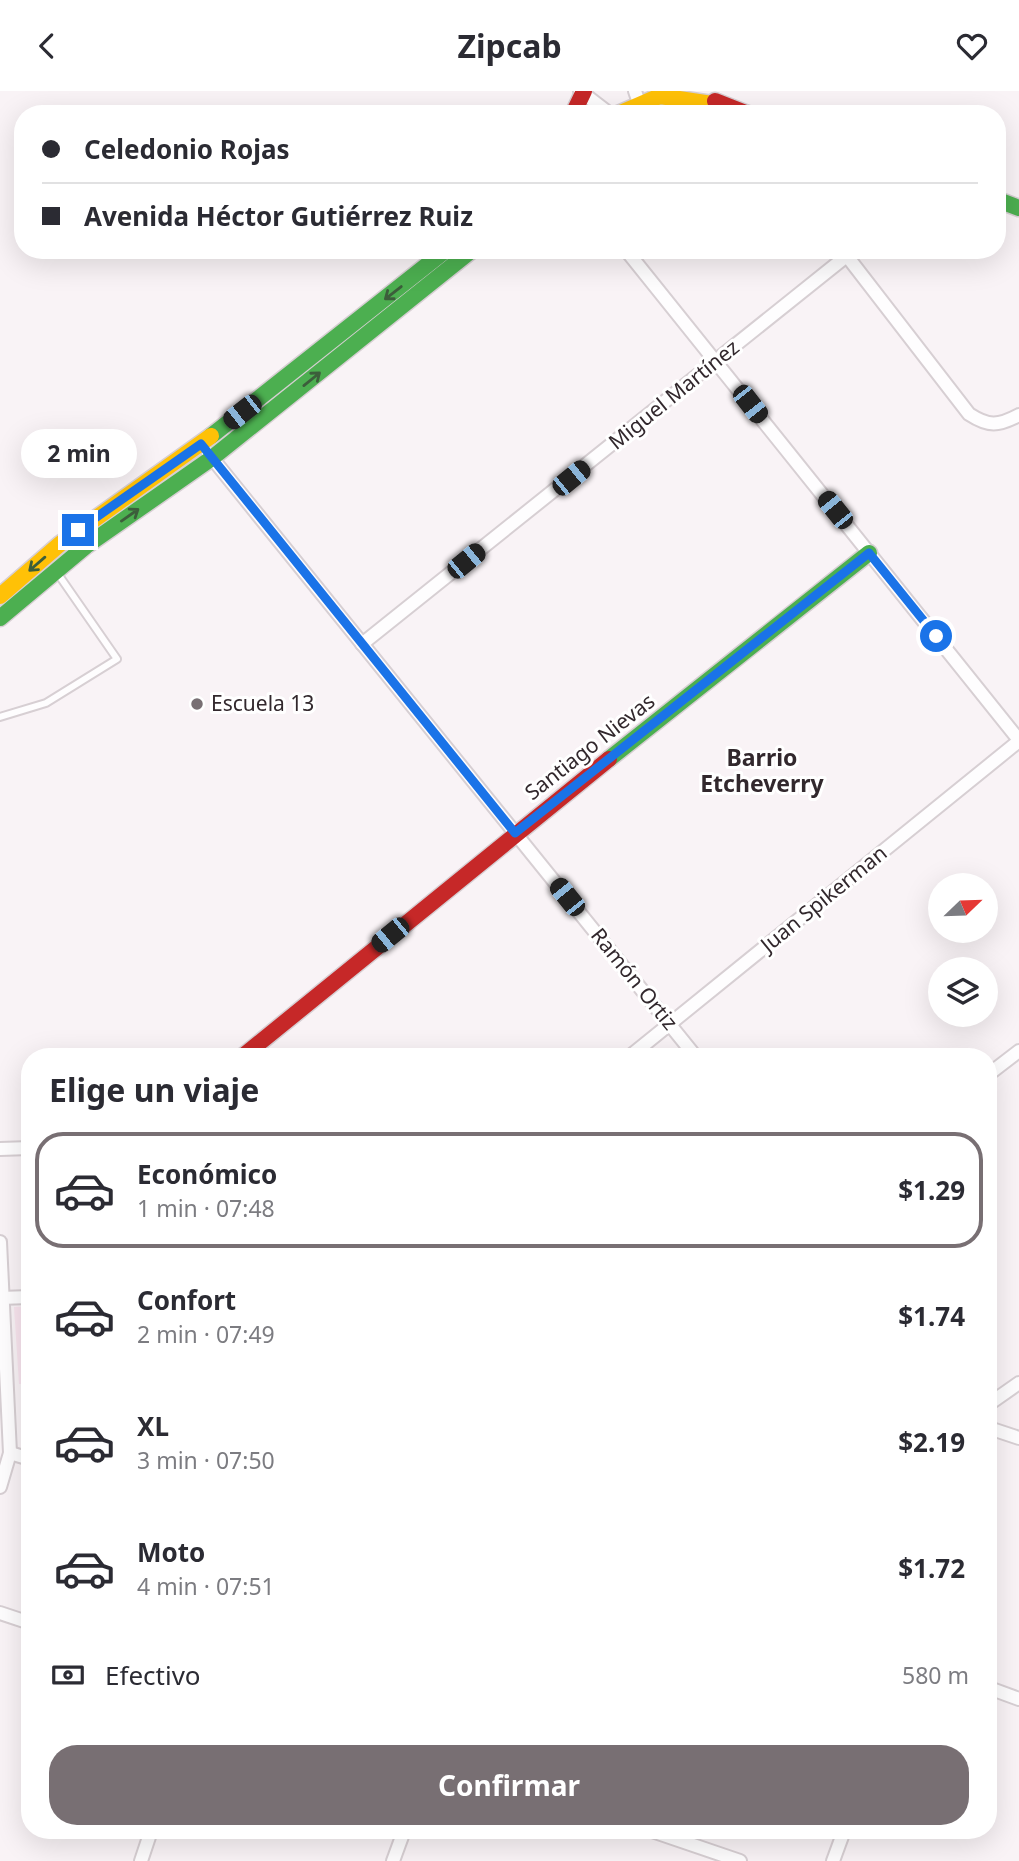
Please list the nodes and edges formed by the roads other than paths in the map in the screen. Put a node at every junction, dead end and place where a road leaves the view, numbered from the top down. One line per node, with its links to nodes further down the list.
1 (696, 91): 6 (street)
2 (582, 92): 4 (street)
3 (637, 97): 5 (street)
4 (599, 105)
5 (720, 105)
6 (723, 105)
7 (435, 259): 14 (street, one-way to 14)
8 (461, 259): 15 (street, one-way to 8)
9 (633, 259): 12 (street)
10 (843, 259): 12 (street, Miguel Martínez)
11 (854, 259): 13 (street)
12 (717, 362): 16 (street); 20 (street, Miguel Martínez)
13 (1019, 415)
14 (201, 444): 15 (street, Ramón Ortiz); 18 (street, one-way to 18)
15 (212, 458): 17 (street, one-way to 15); 20 (street, Ramón Ortiz)
16 (869, 553): 22 (street); 23 (street, Santiago Nievas)
17 (55, 570): 19 (street); 21 (lane)
18 (0, 596)
19 (0, 618)
20 (362, 644): 23 (street, Ramón Ortiz)
21 (0, 717)
22 (1019, 740): 24 (street, Juan Spikerman)
23 (515, 833): 24 (street, Ramón Ortiz); 25 (street, Santiago Nievas)
24 (670, 1024): 26 (street, Juan Spikerman); 27 (street, Ramón Ortiz)
25 (253, 1048)
26 (640, 1048)
27 (689, 1048)
28 (1019, 1051): 29 (street)
29 (997, 1068)
30 (21, 1148): 31 (street)
31 (0, 1149)
32 (0, 1242): 34 (street)
33 (21, 1297): 34 (street)
34 (2, 1298): 39 (street)
35 (1019, 1383): 36 (street)
36 (997, 1398)
37 (997, 1430): 38 (street)
38 (1019, 1438)
39 (10, 1453): 40 (street); 41 (street)
40 (21, 1456)
41 (0, 1487)
42 (0, 1613): 43 (street)
43 (21, 1620)
44 (997, 1692): 45 (street)
45 (1019, 1699)
46 (148, 1839): 50 (street)
47 (401, 1839): 51 (street)
48 (675, 1839): 52 (street)
49 (841, 1839): 53 (street)
50 (141, 1861)
51 (393, 1861)
52 (740, 1861)
53 (833, 1861)

